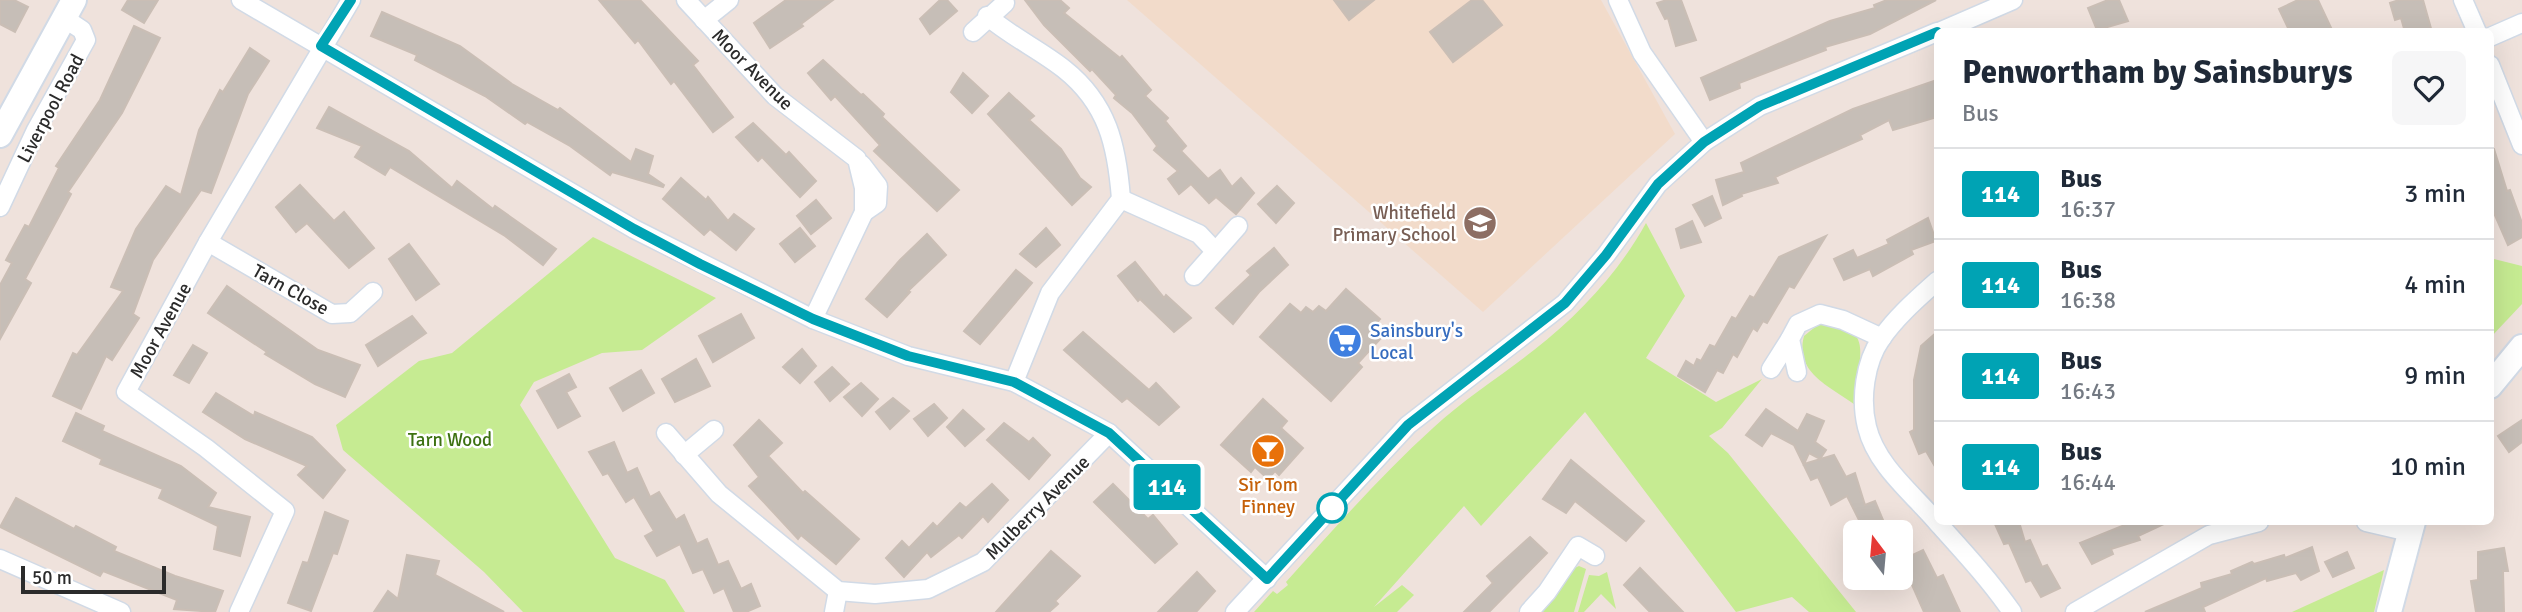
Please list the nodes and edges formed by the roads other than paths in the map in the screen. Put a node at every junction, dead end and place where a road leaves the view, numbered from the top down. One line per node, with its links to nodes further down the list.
1 (241, 0): 19 (street)
2 (351, 0): 19 (street, Moor Avenue)
3 (685, 0): 11 (street, Moor Avenue)
4 (729, 0): 11 (street)
5 (1618, 0): 22 (street)
6 (2013, 0): 13 (street)
7 (2463, 0): 15 (street)
8 (1005, 3): 10 (street)
9 (69, 9): 21 (street, Liverpool Road); 25 (street, Liverpool Road)
10 (987, 16): 16 (street); 24 (street)
11 (704, 20): 32 (street, Moor Avenue)
12 (2522, 23): 18 (street)
13 (1978, 24): 14 (street)
14 (1958, 28)
15 (2475, 28)
16 (973, 32)
17 (1934, 34): 22 (street)
18 (2494, 35)
19 (321, 46): 27 (street, Moor Avenue); 32 (street)
20 (2494, 75): 23 (street)
21 (0, 135)
22 (1704, 142): 53 (street)
23 (2522, 145)
24 (1121, 199): 28 (street); 38 (street)
25 (0, 207)
26 (1238, 226): 28 (street)
27 (208, 242): 31 (street, Tarn Close); 56 (street, Moor Avenue)
28 (1215, 251): 29 (street)
29 (1194, 276)
30 (1934, 284): 33 (street)
31 (373, 292)
32 (813, 319): 38 (street)
33 (1882, 338): 34 (street); 44 (street)
34 (1790, 339): 36 (street); 37 (street)
35 (2518, 358): 39 (street)
36 (1771, 369)
37 (1797, 372)
38 (1014, 382): 42 (street)
39 (2494, 382)
40 (714, 430): 43 (street)
41 (666, 433): 43 (street)
42 (1109, 433): 53 (street); 54 (street, Mulberry Avenue)
43 (684, 454): 54 (street)
44 (1934, 520)
45 (1939, 525): 60 (street)
46 (2230, 525): 61 (street)
47 (2393, 525): 48 (street)
48 (2411, 527): 62 (street)
49 (1572, 528): 50 (street)
50 (1578, 546): 51 (street); 59 (street)
51 (1595, 556)
52 (0, 559): 55 (street)
53 (1267, 579): 58 (street)
54 (838, 591): 57 (street)
55 (121, 612)
56 (239, 612)
57 (834, 612)
58 (1235, 612)
59 (1529, 612)
60 (2012, 612)
61 (2075, 612)
62 (2389, 612)

